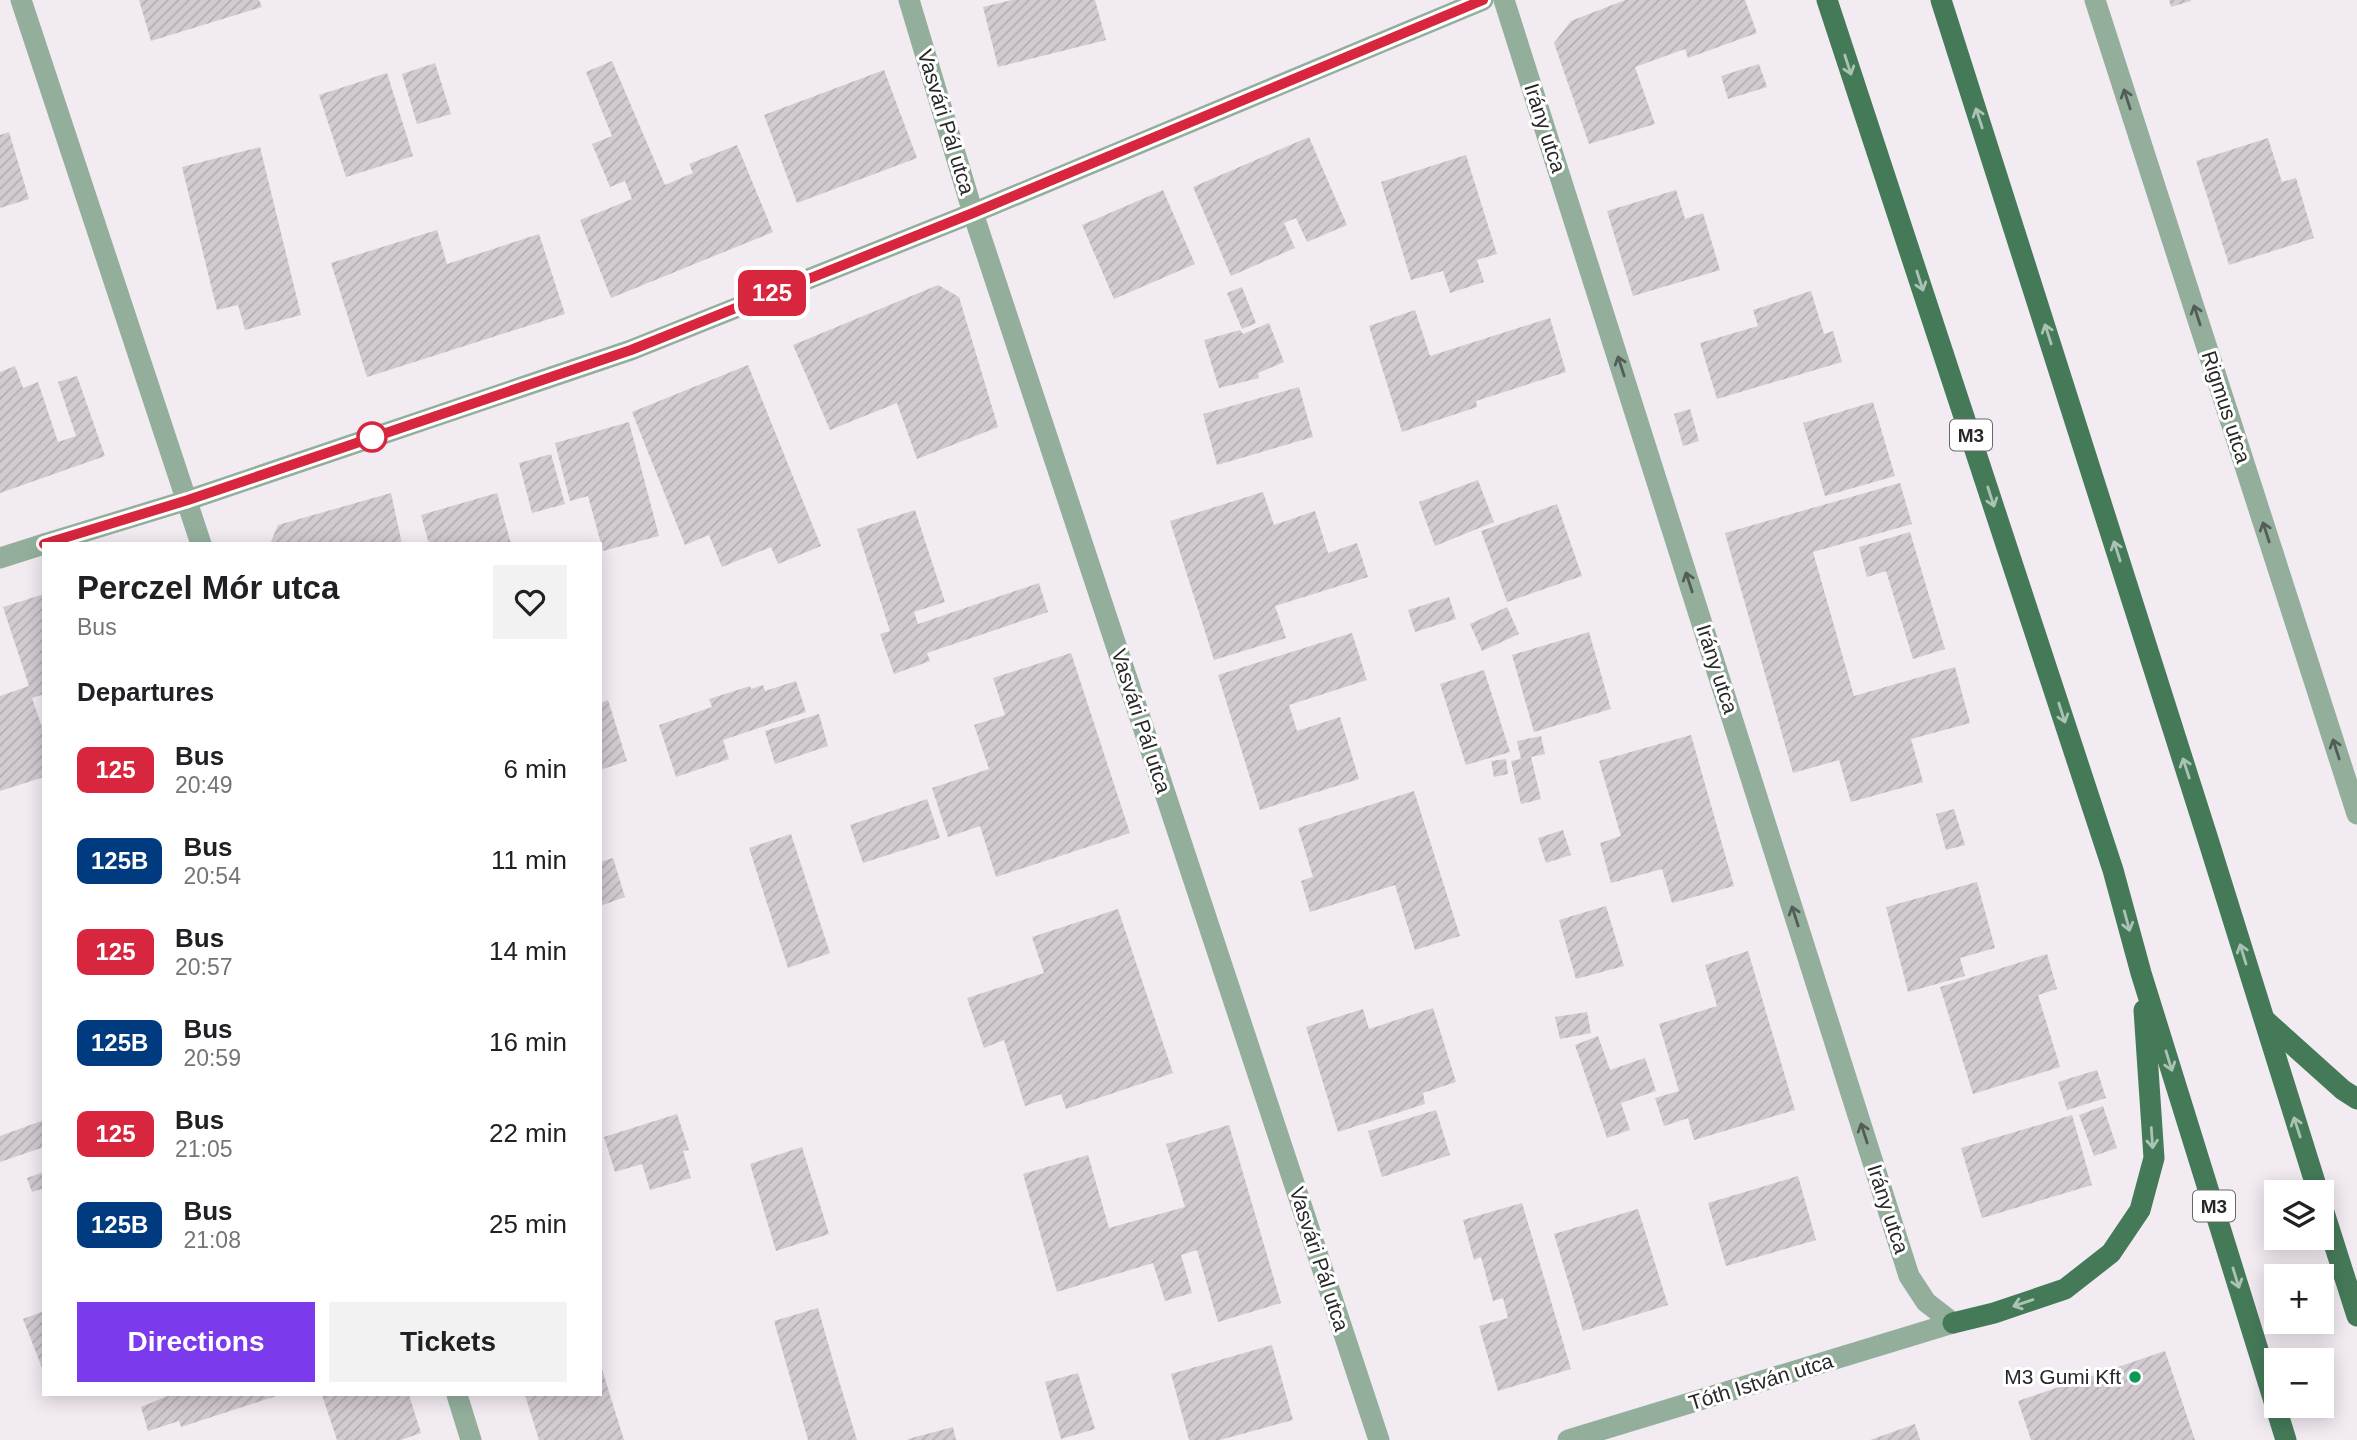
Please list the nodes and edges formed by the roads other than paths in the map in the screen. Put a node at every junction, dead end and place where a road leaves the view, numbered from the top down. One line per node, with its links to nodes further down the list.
1 (21, 0): 9 (street)
2 (909, 0): 8 (street, Vasvári Pál utca)
3 (1483, 0): 8 (street)
4 (1504, 0): 21 (street, Irány utca, one-way to 4)
5 (1827, 0): 15 (main road, M3, one-way to 15)
6 (1941, 0): 16 (main road, one-way to 6)
7 (2095, 0): 14 (street, Rigmus utca, one-way to 7)
8 (973, 213): 9 (street); 24 (street, Vasvári Pál utca)
9 (188, 500): 10 (street); 11 (street)
10 (51, 542)
11 (200, 542)
12 (42, 545): 13 (street)
13 (0, 558)
14 (2357, 814)
15 (2141, 973): 21 (main road, one-way to 21); 26 (main road, M3, one-way to 26)
16 (2263, 1019): 17 (main road); 18 (main road, one-way to 16)
17 (2357, 1099)
18 (2314, 1180)
19 (2334, 1244): 20 (main road)
20 (2357, 1316)
21 (1953, 1323): 25 (street, Tóth István utca)
22 (457, 1396): 23 (street)
23 (471, 1440)
24 (1379, 1440)
25 (1568, 1440)
26 (2286, 1440)

